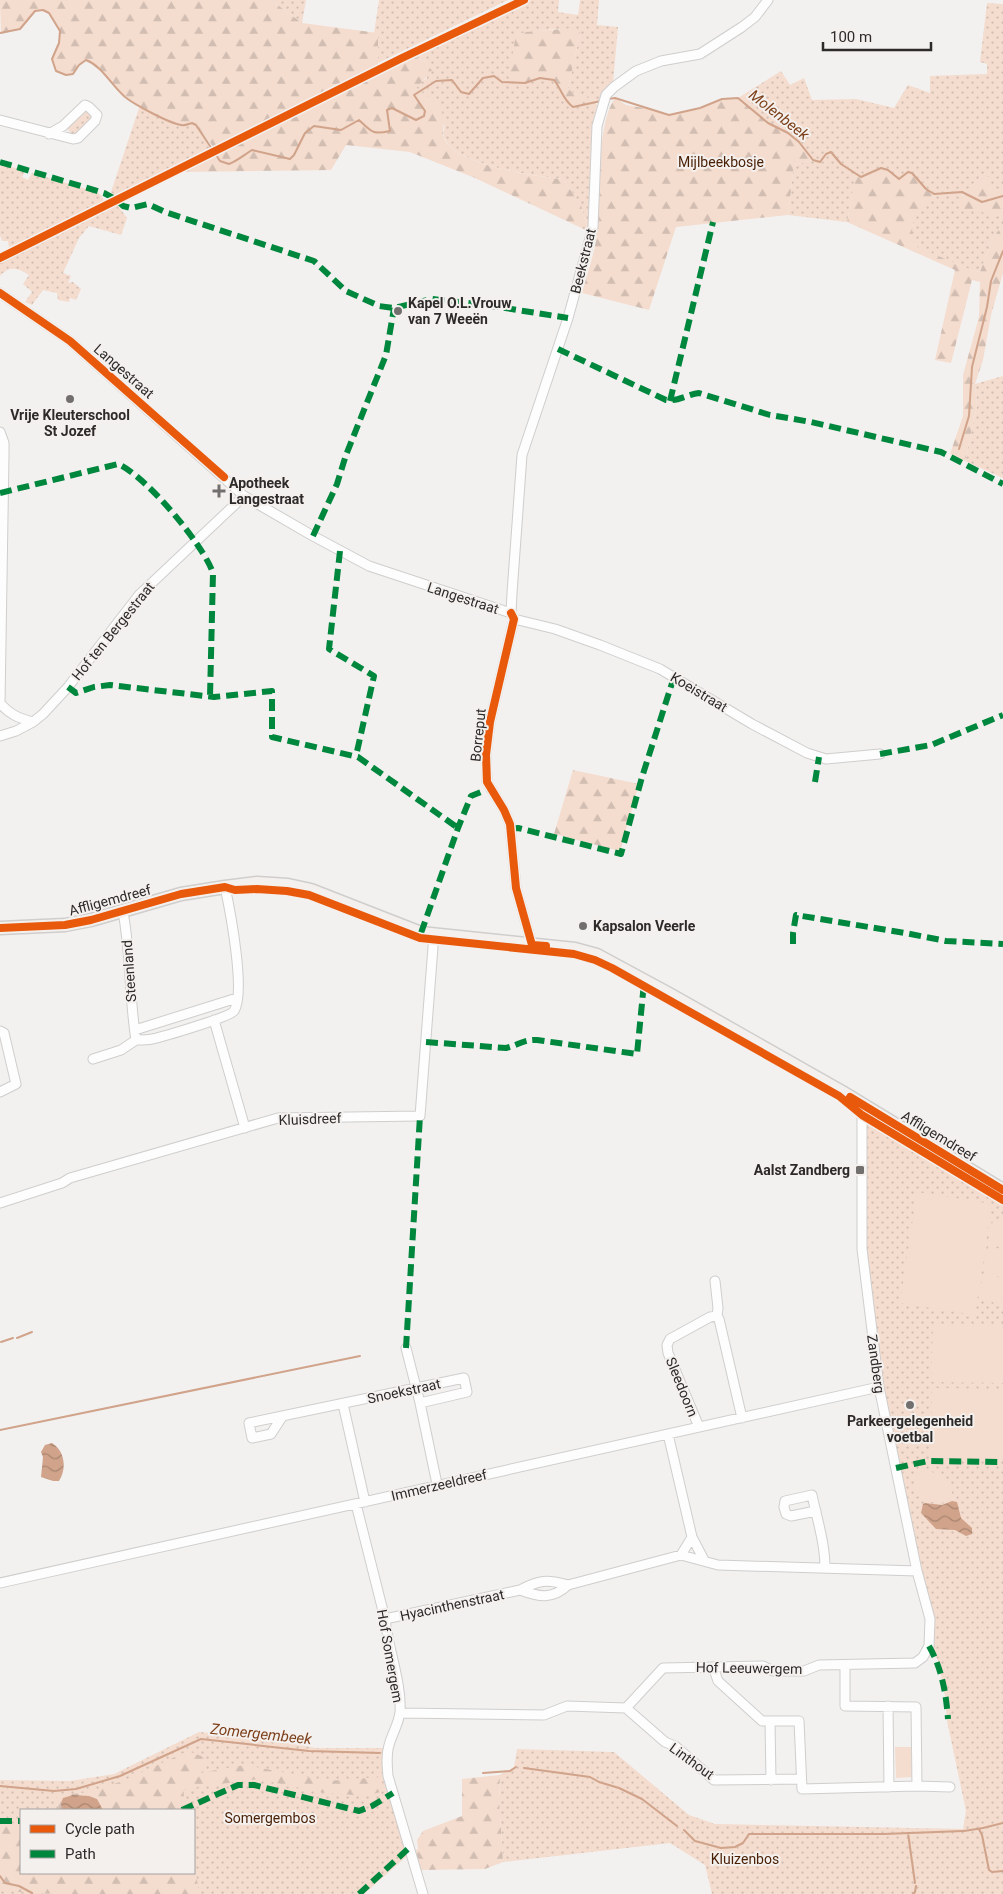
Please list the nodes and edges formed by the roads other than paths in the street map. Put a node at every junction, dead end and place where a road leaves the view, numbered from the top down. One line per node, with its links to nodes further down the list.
1 (768, 0): 7 (street, Beekstraat)
2 (0, 120): 3 (street)
3 (49, 134): 3 (street)
4 (1, 295): 6 (street, Langestraat)
5 (0, 432): 8 (street)
6 (244, 496): 7 (street, Langestraat); 9 (street, Hof ten Bergestraat)
7 (513, 616): 11 (street, Koeistraat); 16 (street, Borreput)
8 (0, 704): 9 (street)
9 (33, 722): 10 (street, Hof ten Bergestraat)
10 (0, 736)
11 (880, 754)
12 (225, 887): 13 (street, Affligemdreef); 15 (street, Affligemdreef); 17 (street)
13 (123, 912): 14 (street, Affligemdreef); 19 (street, Steenland)
14 (0, 928)
15 (434, 934): 16 (street, Affligemdreef); 25 (street, Kluisdreef)
16 (532, 944): 24 (street, Affligemdreef)
17 (238, 998): 18 (street); 19 (street)
18 (214, 1020): 21 (street); 25 (street)
19 (134, 1030): 21 (street, Steenland)
20 (0, 1031): 23 (street)
21 (136, 1040): 22 (street)
22 (93, 1059)
23 (0, 1092)
24 (862, 1104): 26 (street, Affligemdreef); 31 (street, Zandberg)
25 (245, 1128): 27 (street, Kluisdreef)
26 (1003, 1190)
27 (0, 1203)
28 (715, 1281): 29 (street)
29 (716, 1316): 36 (street); 37 (street, Sleedoorn)
30 (406, 1348): 32 (street)
31 (879, 1387): 36 (street, Immerzeeldreef); 46 (street, Zandberg)
32 (416, 1388): 33 (street); 33 (street, Snoekstraat); 34 (street, Snoekstraat)
33 (420, 1402): 39 (street)
34 (342, 1404): 35 (street, Snoekstraat); 40 (street, Hof Somergem)
35 (282, 1416)
36 (742, 1418): 37 (street, Immerzeeldreef)
37 (699, 1427): 38 (street, Immerzeeldreef)
38 (668, 1434): 39 (street, Immerzeeldreef); 42 (street)
39 (438, 1484): 40 (street, Immerzeeldreef)
40 (360, 1503): 47 (street, Immerzeeldreef); 51 (street, Hof Somergem)
41 (816, 1511): 45 (street)
42 (692, 1537): 43 (street); 44 (street)
43 (681, 1555): 44 (street, Hyacinthenstraat); 48 (street, Hyacinthenstraat)
44 (704, 1560): 45 (street, Hyacinthenstraat)
45 (825, 1568): 46 (street, Hyacinthenstraat)
46 (917, 1571): 50 (street, Zandberg)
47 (0, 1583)
48 (568, 1585): 49 (street, Hyacinthenstraat); 49 (street, Hyacinthenstraat)
49 (520, 1590): 51 (street, Hyacinthenstraat)
50 (930, 1618): 52 (street, Hof Leeuwergem)
51 (385, 1619): 56 (street, Hof Somergem)
52 (846, 1665): 53 (street, Hof Leeuwergem); 54 (street)
53 (713, 1667): 55 (street, Hof Leeuwergem); 57 (street)
54 (888, 1706): 60 (street); 61 (street)
55 (626, 1708): 56 (street); 59 (street, Linthout)
56 (400, 1713): 63 (street, Hof Somergem)
57 (770, 1721): 58 (street); 59 (street)
58 (801, 1779): 59 (street, Linthout); 61 (street)
59 (771, 1780)
60 (917, 1786): 61 (street); 62 (street)
61 (889, 1787)
62 (950, 1787)
63 (423, 1894)

